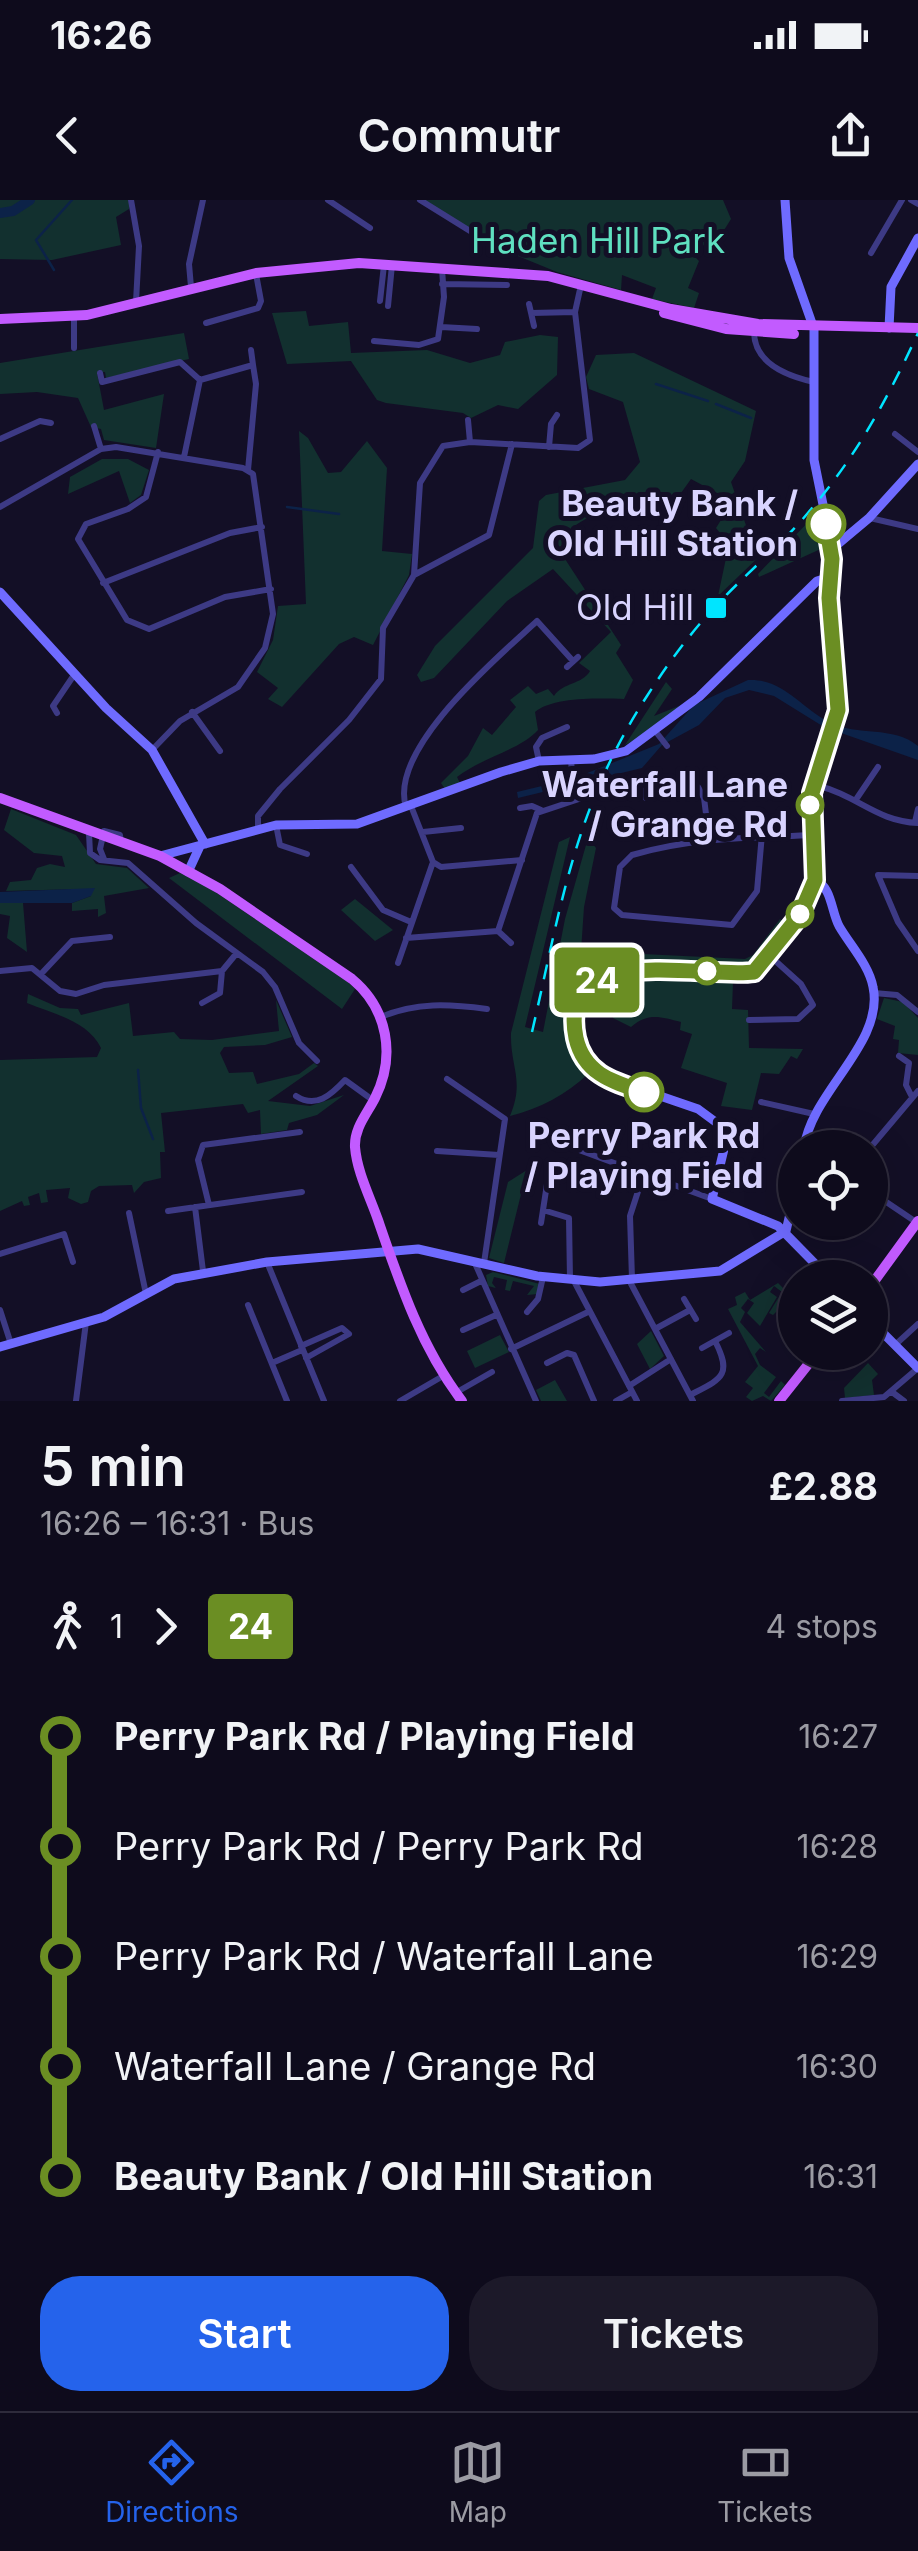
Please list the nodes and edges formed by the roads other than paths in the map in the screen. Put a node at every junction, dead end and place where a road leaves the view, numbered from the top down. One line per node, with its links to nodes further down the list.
1 (131, 200): 20 (street)
2 (203, 200): 19 (street)
3 (328, 200): 9 (street)
4 (420, 200): 11 (street)
5 (785, 200): 31 (street)
6 (902, 200): 12 (street)
7 (911, 200): 8 (street)
8 (918, 204)
9 (370, 228)
10 (918, 238): 28 (street)
11 (499, 249)
12 (871, 253)
13 (388, 264): 14 (main road); 15 (main road); 21 (street)
14 (442, 267): 16 (street); 17 (main road)
15 (256, 272): 19 (main road); 25 (street)
16 (442, 284): 18 (street); 27 (street)
17 (582, 285): 22 (street); 31 (main road); 32 (main road)
18 (506, 286)
19 (191, 287): 20 (main road)
20 (136, 303): 23 (main road)
21 (384, 304)
22 (575, 312): 26 (street); 48 (street)
23 (80, 316): 24 (main road); 34 (street)
24 (0, 319)
25 (206, 324)
26 (534, 326)
27 (441, 327): 30 (street); 33 (street)
28 (889, 328): 29 (main road); 31 (main road)
29 (918, 328)
30 (477, 329)
31 (814, 329): 32 (main road); 39 (street)
32 (754, 333): 39 (street)
33 (374, 340)
34 (74, 348)
35 (252, 350): 36 (street)
36 (253, 364): 38 (street); 54 (street)
37 (100, 373): 38 (street)
38 (200, 380): 52 (street)
39 (814, 382): 61 (street)
40 (558, 415): 48 (street)
41 (468, 420): 46 (street)
42 (51, 423): 45 (street)
43 (94, 426): 49 (street)
44 (895, 434): 51 (street)
45 (0, 439)
46 (470, 442): 47 (street); 62 (street)
47 (512, 444): 48 (street); 62 (street)
48 (548, 447)
49 (101, 449): 50 (street); 57 (street)
50 (158, 452): 52 (street); 64 (street)
51 (918, 452)
52 (184, 457): 54 (street)
53 (918, 464): 55 (street)
54 (248, 470): 59 (street)
55 (906, 476): 56 (street); 58 (street)
56 (918, 482)
57 (0, 507)
58 (869, 518): 60 (street); 61 (street)
59 (262, 527): 64 (street); 65 (street)
60 (917, 534)
61 (832, 549): 63 (street)
62 (414, 575): 91 (street)
63 (830, 578): 72 (street); 80 (street)
64 (103, 583): 65 (street)
65 (271, 590): 69 (street)
66 (0, 592): 68 (street)
67 (573, 662): 85 (street)
68 (74, 675): 70 (street); 74 (street)
69 (192, 712): 74 (street); 75 (street)
70 (56, 713)
71 (566, 727): 77 (street)
72 (658, 734): 73 (street); 76 (street)
73 (667, 746)
74 (152, 750): 99 (street)
75 (220, 751)
76 (570, 760): 77 (street); 79 (street)
77 (539, 762): 85 (street)
78 (871, 770): 83 (street)
79 (573, 785)
80 (814, 785): 83 (street); 96 (street)
81 (646, 789): 98 (street)
82 (0, 798): 94 (main road)
83 (857, 798): 89 (street)
84 (579, 799): 88 (street)
85 (409, 807): 90 (street); 93 (street)
86 (520, 808): 88 (street)
87 (918, 809): 89 (street)
88 (541, 810): 103 (street)
89 (916, 822)
90 (276, 824): 91 (street); 100 (street)
91 (258, 828): 99 (street)
92 (461, 828): 93 (street)
93 (424, 832): 104 (street)
94 (89, 833): 97 (main road); 102 (street)
95 (762, 834): 96 (street); 98 (street); 98 (street)
96 (812, 836): 108 (street)
97 (102, 837): 101 (main road); 102 (street)
98 (709, 838)
99 (202, 845): 101 (street); 106 (street)
100 (307, 854)
101 (160, 856): 106 (main road)
102 (105, 860): 117 (street)
103 (522, 860): 104 (street); 112 (street)
104 (433, 862): 111 (street)
105 (351, 867): 111 (street)
106 (188, 872): 127 (main road)
107 (918, 876): 116 (street)
108 (815, 880): 109 (street); 110 (street)
109 (808, 898): 110 (street); 118 (street)
110 (834, 916): 123 (street)
111 (411, 922): 114 (street)
112 (498, 931): 114 (street); 115 (street)
113 (110, 936): 122 (street)
114 (406, 938): 119 (street)
115 (512, 943)
116 (918, 951)
117 (236, 954): 121 (street); 130 (street)
118 (770, 956): 128 (street); 148 (street)
119 (398, 962)
120 (0, 971): 122 (street)
121 (222, 971): 122 (street); 124 (street)
122 (40, 974)
123 (874, 993): 126 (street); 136 (street)
124 (202, 1003)
125 (486, 1009): 127 (street)
126 (918, 1012)
127 (381, 1017): 134 (main road)
128 (749, 1020)
129 (899, 1056): 132 (street)
130 (318, 1061)
131 (448, 1079): 144 (street)
132 (915, 1093): 138 (street)
133 (296, 1096): 134 (street)
134 (374, 1101): 160 (main road)
135 (761, 1102): 136 (street)
136 (814, 1114): 137 (street)
137 (809, 1130)
138 (885, 1130)
139 (300, 1132): 150 (street)
140 (557, 1133): 142 (street)
141 (541, 1136): 142 (street)
142 (584, 1149): 145 (street)
143 (437, 1151): 144 (street)
144 (499, 1156): 165 (street)
145 (644, 1173): 148 (street); 169 (street)
146 (547, 1184): 153 (street)
147 (302, 1192): 150 (street)
148 (712, 1199): 157 (street)
149 (888, 1203): 155 (street)
150 (209, 1206): 151 (street)
151 (195, 1208): 152 (street); 167 (street)
152 (168, 1210)
153 (543, 1210): 156 (street); 170 (street)
154 (129, 1213): 173 (street)
155 (918, 1222): 166 (main road)
156 (541, 1224)
157 (778, 1228)
158 (778, 1236): 169 (street)
159 (794, 1240): 162 (street)
160 (388, 1252): 164 (street); 165 (street); 200 (main road)
161 (0, 1254): 163 (street)
162 (813, 1260)
163 (73, 1262)
164 (267, 1262): 167 (street); 193 (street)
165 (479, 1262): 168 (street); 171 (street)
166 (888, 1263)
167 (203, 1272): 173 (street)
168 (544, 1277): 170 (street); 178 (street)
169 (630, 1279): 170 (street); 184 (street)
170 (572, 1280): 179 (street)
171 (481, 1281): 172 (street); 180 (street)
172 (462, 1290)
173 (146, 1294): 182 (street)
174 (684, 1299): 177 (street)
175 (248, 1305): 195 (street)
176 (0, 1310): 189 (street)
177 (690, 1310): 181 (street); 184 (street)
178 (527, 1312)
179 (588, 1312): 192 (street); 201 (street)
180 (496, 1315): 185 (street); 192 (street)
181 (696, 1319)
182 (84, 1323): 189 (street); 207 (street)
183 (918, 1324): 190 (street)
184 (655, 1329): 194 (street)
185 (463, 1330)
186 (729, 1334): 188 (street)
187 (888, 1339): 190 (street)
188 (715, 1341): 191 (street); 205 (street)
189 (5, 1346)
190 (895, 1346): 197 (street)
191 (702, 1348)
192 (511, 1349): 211 (street)
193 (303, 1351): 193 (street); 195 (street); 209 (street)
194 (671, 1360): 201 (street); 205 (street)
195 (272, 1363): 208 (street)
196 (547, 1363): 212 (street)
197 (918, 1368): 202 (street)
198 (804, 1370): 215 (main road)
199 (492, 1372): 203 (street)
200 (443, 1376): 203 (main road); 204 (street)
201 (630, 1389): 213 (street); 214 (street)
202 (892, 1392): 206 (street); 217 (street)
203 (459, 1397)
204 (414, 1398): 210 (street)
205 (692, 1398)
206 (865, 1400): 216 (street)
207 (76, 1401)
208 (287, 1401)
209 (324, 1401)
210 (400, 1401)
211 (536, 1401)
212 (594, 1401)
213 (616, 1401)
214 (637, 1401)
215 (779, 1401)
216 (842, 1401)
217 (904, 1401)

